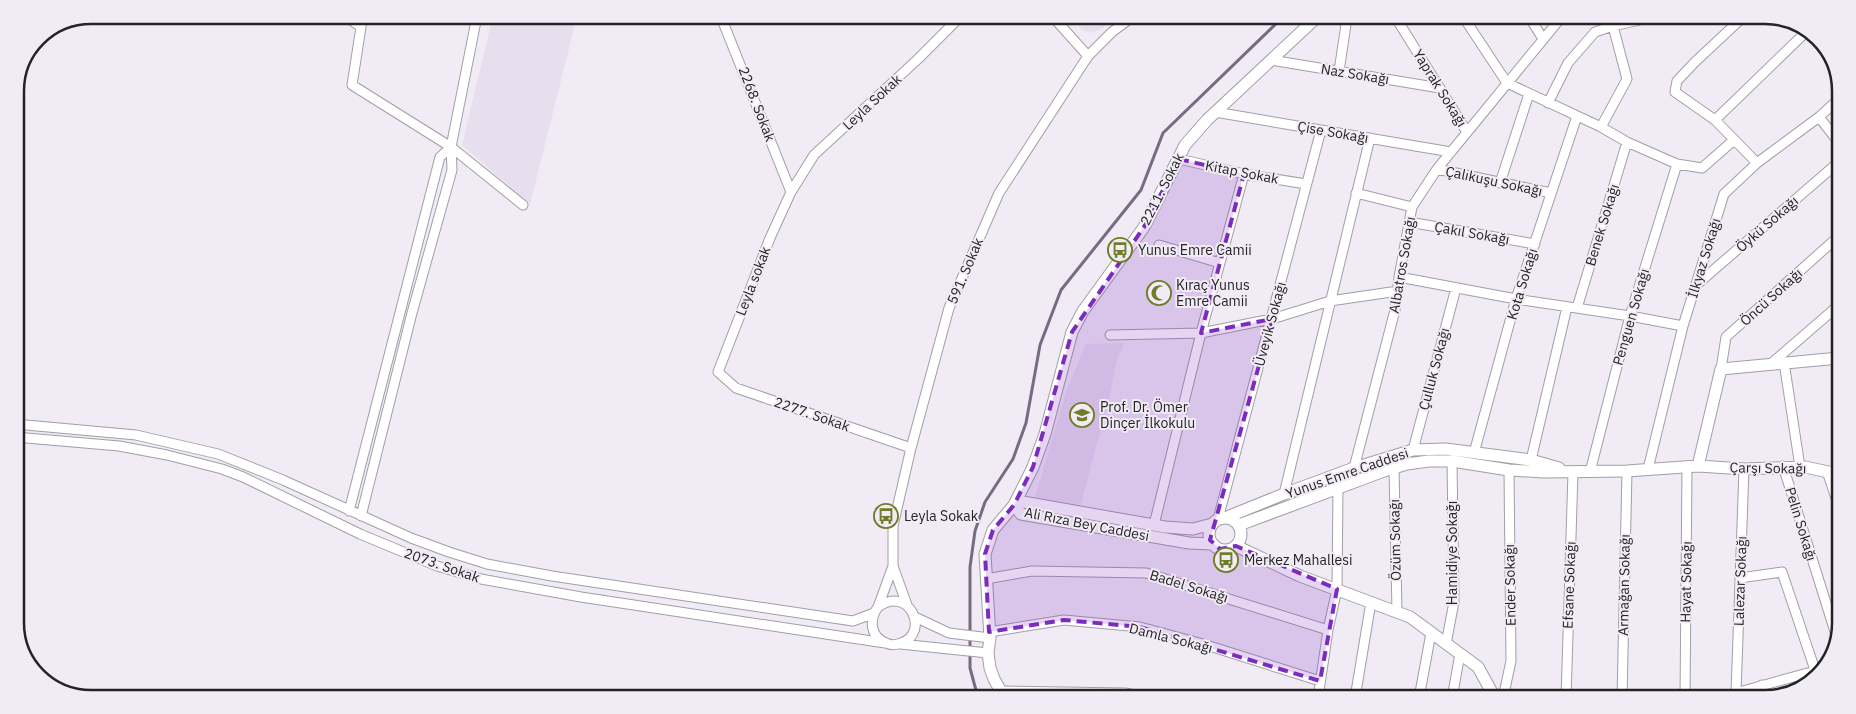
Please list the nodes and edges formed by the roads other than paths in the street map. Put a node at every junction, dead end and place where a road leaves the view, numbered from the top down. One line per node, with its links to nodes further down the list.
1 (357, 24): 17 (street)
2 (361, 24): 17 (street)
3 (475, 24): 39 (street)
4 (724, 24): 49 (street, 2268. Sokak)
5 (953, 24): 49 (street, Leyla Sokak)
6 (1059, 24): 20 (street)
7 (1123, 24): 20 (street, 591. Sokak)
8 (1309, 24): 21 (street, 2211. Sokak)
9 (1345, 24): 22 (street)
10 (1400, 24): 24 (street, Yaprak Sokağı)
11 (1468, 24): 23 (street)
12 (1534, 24): 19 (street)
13 (1555, 24): 19 (street, Albatros Sokağı)
14 (1622, 24): 16 (street)
15 (1736, 24): 31 (street)
16 (1613, 26): 26 (street); 32 (street)
17 (361, 27): 39 (street)
18 (1802, 35): 31 (street)
19 (1543, 39): 23 (street, Albatros Sokağı)
20 (1088, 56): 79 (street, 591. Sokak)
21 (1270, 60): 22 (street, Naz Sokağı); 28 (street, 2211. Sokak)
22 (1338, 71): 24 (street, Naz Sokağı)
23 (1507, 83): 25 (street); 34 (street, Albatros Sokağı)
24 (1440, 88): 34 (street, Yaprak Sokağı)
25 (1529, 94): 26 (street); 47 (street)
26 (1548, 102): 29 (street)
27 (1832, 105): 30 (street, İlkyaz Sokağı)
28 (1215, 112): 33 (street, Çise Sokağı); 41 (street, 2211. Sokak)
29 (1577, 116): 32 (street); 51 (street, Kota Sokağı)
30 (1819, 117): 35 (street); 42 (street, İlkyaz Sokağı)
31 (1715, 120): 37 (street)
32 (1601, 128): 38 (street)
33 (1321, 130): 36 (street, Çise Sokağı); 48 (street, Üveyik Sokağı)
34 (1467, 132): 40 (street, Albatros Sokağı)
35 (1832, 134)
36 (1370, 138): 40 (street, Çise Sokağı); 50 (street)
37 (1734, 140): 42 (street); 43 (street)
38 (1627, 142): 43 (street); 65 (street, Benek Sokağı)
39 (451, 147): 52 (street); 99 (street); 100 (street)
40 (1452, 152): 45 (street, Albatros Sokağı)
41 (1179, 159): 46 (street, Kitap Sokak); 98 (street, 2211. Sokak)
42 (1757, 163): 60 (street, İlkyaz Sokağı)
43 (1677, 164): 67 (street, Penguen Sokağı)
44 (1832, 168): 60 (street, Öykü Sokağı)
45 (1437, 169): 47 (street, Çalıkuşu Sokağı); 53 (street, Albatros Sokağı)
46 (1244, 174): 48 (street, Kitap Sokak); 58 (street)
47 (1500, 183): 51 (street, Çalıkuşu Sokağı)
48 (1306, 184): 68 (street, Üveyik Sokağı)
49 (791, 192): 76 (street, Leyla sokak)
50 (1356, 192): 53 (street); 64 (street)
51 (1551, 193): 56 (street, Kota Sokağı)
52 (522, 205)
53 (1412, 207): 54 (street, Albatros Sokağı)
54 (1409, 222): 56 (street, Çakıl Sokağı); 59 (street, Albatros Sokağı)
55 (1832, 242): 75 (street, Öncü Sokağı)
56 (1535, 244): 63 (street, Kota Sokağı)
57 (1159, 245): 58 (street)
58 (1220, 263): 70 (street)
59 (1399, 276): 61 (street); 62 (street, Albatros Sokağı)
60 (1694, 286): 69 (street, İlkyaz Sokağı)
61 (1456, 288): 63 (street); 80 (street, Çulluk Sokağı)
62 (1398, 291): 64 (street); 87 (street, Albatros Sokağı)
63 (1516, 299): 65 (street); 81 (street, Kota Sokağı)
64 (1330, 301): 68 (street); 97 (street)
65 (1572, 308): 67 (street); 82 (street, Benek Sokağı)
66 (1832, 311): 74 (street)
67 (1630, 316): 69 (street); 94 (street, Penguen Sokağı)
68 (1272, 319): 70 (street); 101 (street, Üveyik Sokağı)
69 (1683, 326): 91 (street, İlkyaz Sokağı)
70 (1201, 333): 71 (street); 102 (street)
71 (1110, 335)
72 (1832, 359): 73 (street)
73 (1784, 362): 74 (street); 86 (street)
74 (1772, 363): 75 (street)
75 (1721, 369): 84 (street)
76 (718, 372): 79 (street, 2277. Sokak)
77 (24, 425): 99 (street, 2073. Sokak)
78 (24, 438): 119 (street, 2073. Sokak)
79 (911, 448): 106 (street, 591. Sokak)
80 (1413, 450): 81 (street, Yunus Emre Caddesi); 87 (street, Yunus Emre Caddesi)
81 (1474, 454): 82 (street, Yunus Emre Caddesi)
82 (1531, 460): 93 (street, Yunus Emre Caddesi)
83 (1452, 461): 88 (street, Yunus Emre Caddesi); 90 (street, Yunus Emre Caddesi); 121 (street, Hamidiye Sokağı)
84 (1692, 466): 89 (street, Çarşı Sokağı); 91 (street, Çarşı Sokağı); 137 (street, Hayat Sokağı)
85 (1783, 466): 86 (street, Çarşı Sokağı); 89 (street, Çarşı Sokağı); 115 (street, Pelin Sokağı)
86 (1800, 467): 95 (street, Çarşı Sokağı)
87 (1354, 468): 97 (street, Yunus Emre Caddesi)
88 (1394, 468): 96 (street, Yunus Emre Caddesi); 113 (street, Özüm Sokağı)
89 (1744, 468): 107 (street, Lalezar Sokağı)
90 (1509, 470): 93 (street, Yunus Emre Caddesi); 134 (street, Ender Sokağı)
91 (1648, 470): 92 (street, Çarşı Sokağı)
92 (1627, 471): 94 (street, Çarşı Sokağı); 136 (street, Armağan Sokağı)
93 (1573, 472): 94 (street, Çarşı Sokağı); 135 (street, Efsane Sokağı)
94 (1590, 472)
95 (1832, 473)
96 (1338, 489): 103 (street, Yunus Emre Caddesi); 109 (street)
97 (1284, 494): 101 (street, Yunus Emre Caddesi)
98 (1014, 505): 102 (street, Ali Rıza Bey Caddesi); 104 (street, Ali Rıza Bey Caddesi); 108 (street, 2211. Sokak)
99 (349, 511): 100 (street, 2073. Sokak)
100 (361, 516): 112 (street, 2073. Sokak)
101 (1219, 520): 102 (street, Ali Rıza Bey Caddesi); 103 (street); 104 (street)
102 (1154, 525)
103 (1239, 525): 105 (street)
104 (1213, 544): 105 (street)
105 (1236, 546): 109 (street)
106 (893, 566): 111 (street); 112 (street)
107 (1740, 578): 124 (street); 138 (street, Lalezar Sokağı)
108 (986, 579): 116 (street, Badel Sokağı); 118 (street, 2211. Sokak)
109 (1337, 589): 110 (street); 116 (street)
110 (1371, 602): 113 (street); 130 (street)
111 (907, 605): 112 (street); 114 (street)
112 (876, 610): 119 (street)
113 (1397, 612): 117 (street)
114 (915, 618): 118 (street); 120 (street)
115 (1832, 624)
116 (1328, 630): 126 (street)
117 (1431, 632): 121 (street); 131 (street)
118 (987, 635): 122 (street, 2211. Sokak); 126 (street, Damla Sokağı)
119 (885, 643): 120 (street)
120 (900, 644): 122 (street)
121 (1446, 644): 123 (street)
122 (986, 653): 128 (street)
123 (1460, 654): 132 (street); 133 (street)
124 (1816, 666)
125 (1812, 672): 127 (street)
126 (1320, 681): 129 (street)
127 (1762, 685): 139 (street); 140 (street)
128 (1000, 690)
129 (1319, 690)
130 (1356, 690)
131 (1420, 690)
132 (1453, 690)
133 (1491, 690)
134 (1505, 690)
135 (1566, 690)
136 (1622, 690)
137 (1685, 690)
138 (1736, 690)
139 (1746, 690)
140 (1766, 690)

